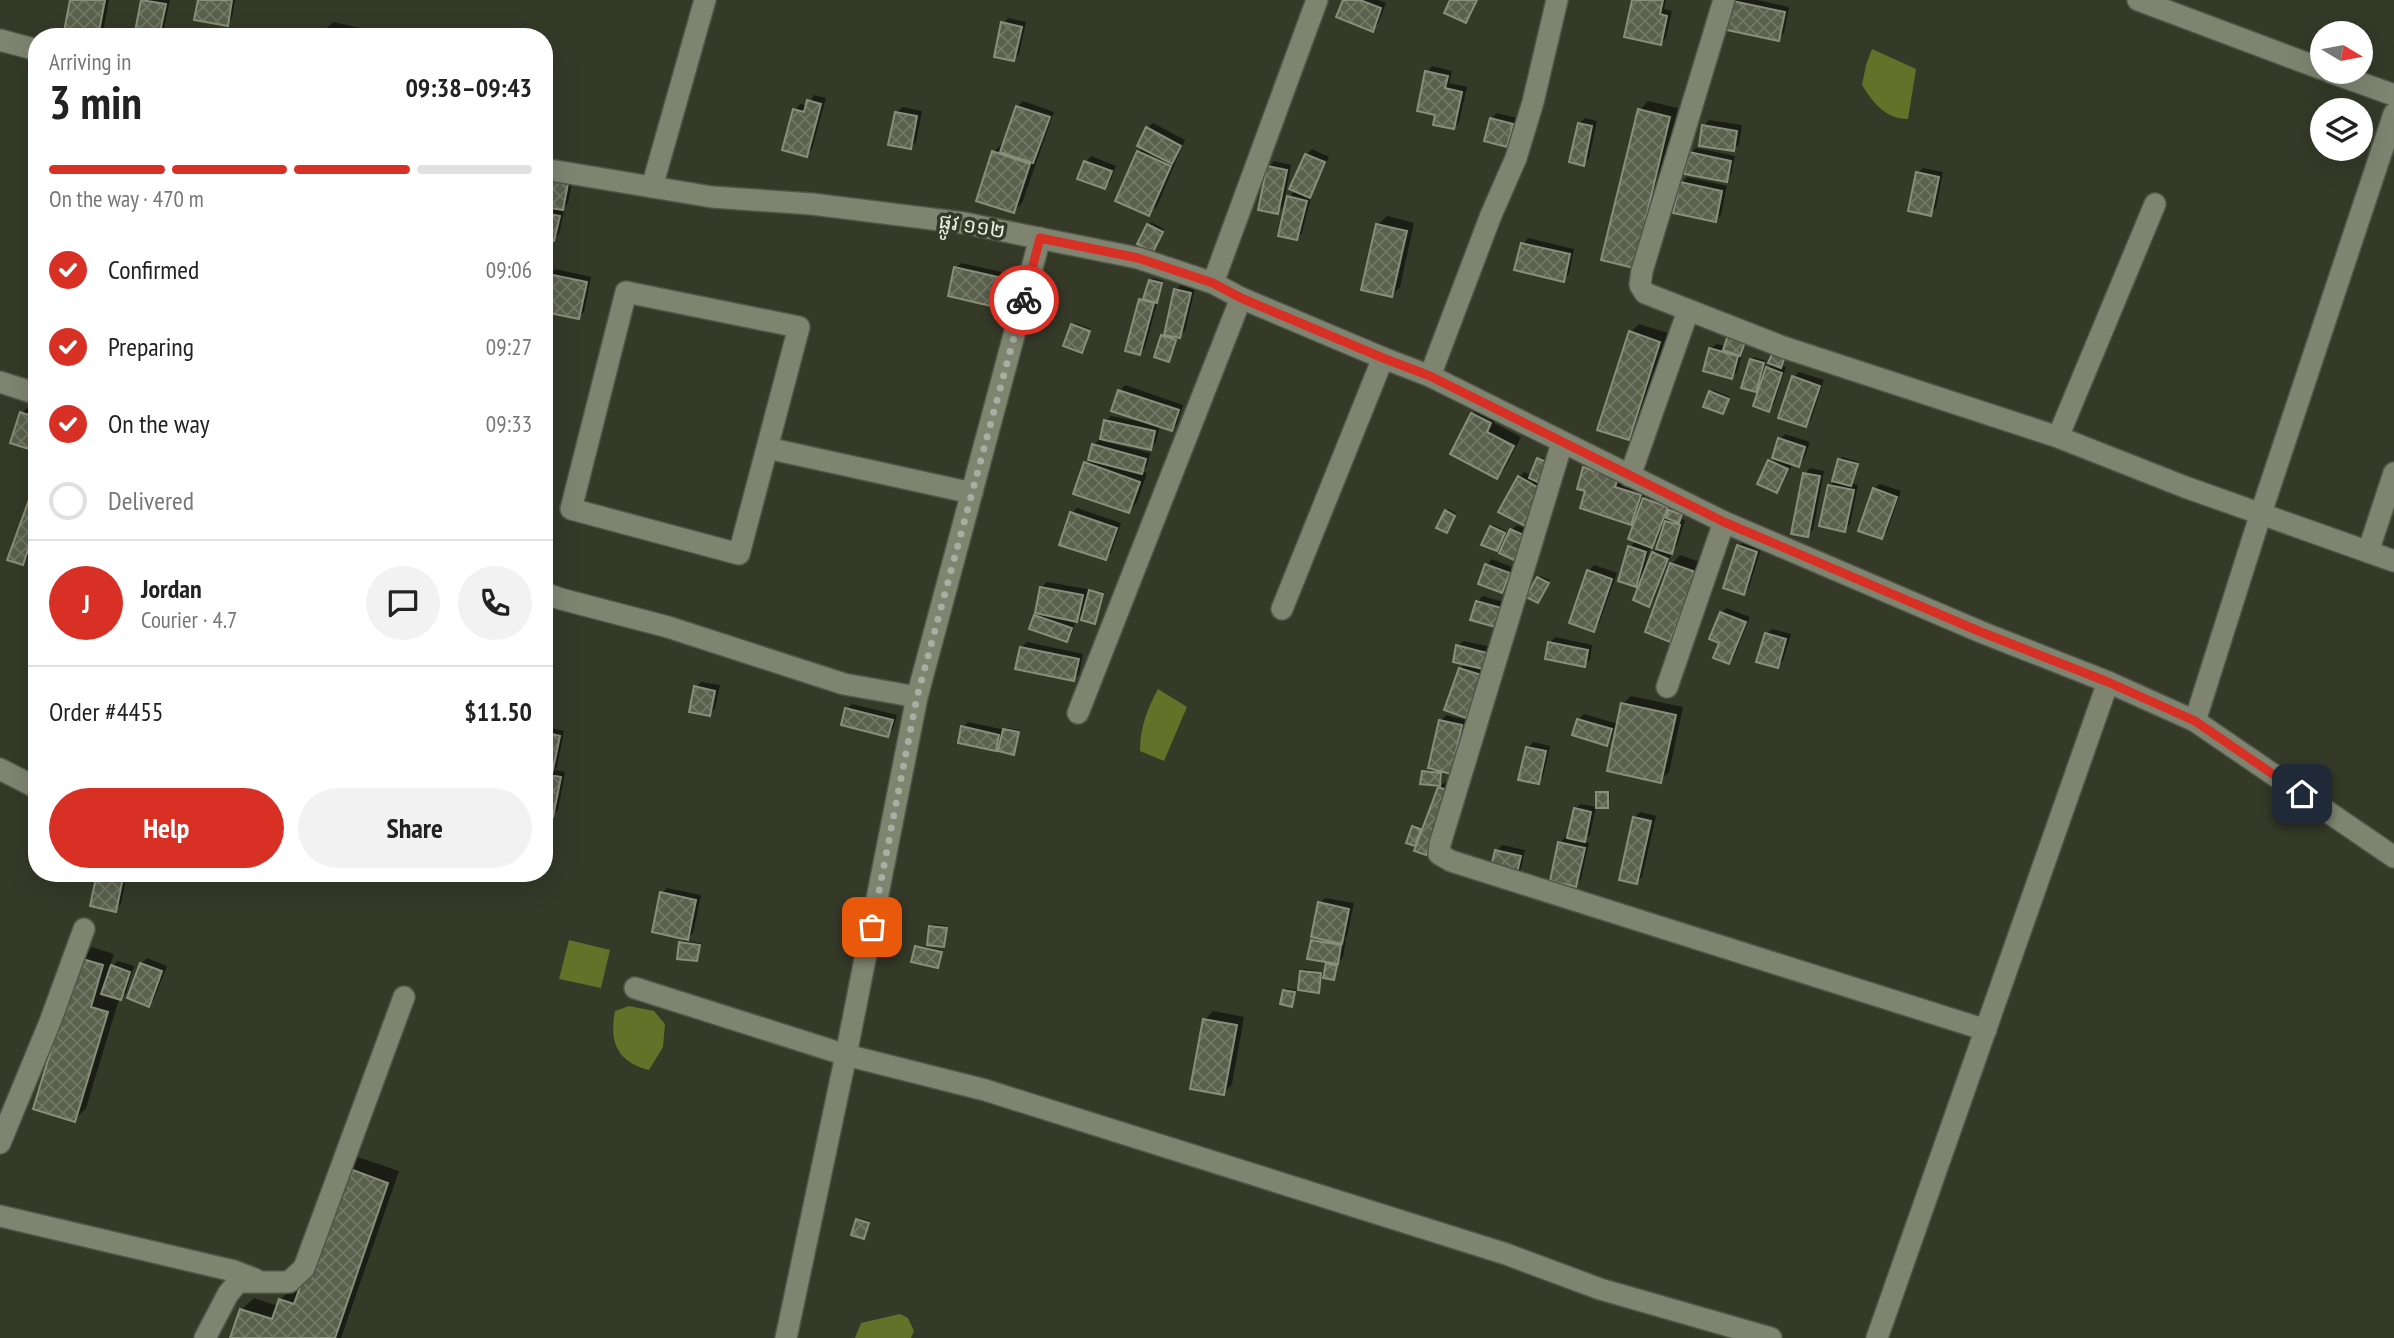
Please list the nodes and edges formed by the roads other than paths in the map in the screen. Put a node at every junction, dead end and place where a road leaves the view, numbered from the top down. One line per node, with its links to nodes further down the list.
1 (705, 0): 13 (street)
2 (1317, 0): 16 (street)
3 (1557, 0): 20 (street)
4 (1724, 0): 18 (street)
5 (2138, 0): 8 (street)
6 (0, 40): 7 (street)
7 (28, 48)
8 (2310, 64)
9 (2363, 84): 10 (street)
10 (2394, 95)
11 (2394, 114): 29 (street)
12 (553, 170): 13 (street, ផ្លូវ ១១២)
13 (652, 187): 15 (street, ផ្លូវ ១១២)
14 (2155, 204): 23 (street)
15 (1040, 238): 16 (street, ផ្លូវ ១១២); 28 (street)
16 (1213, 283): 17 (street, ផ្លូវ ១១២)
17 (1241, 298): 19 (street, ផ្លូវ ១១២); 38 (street)
18 (1688, 312): 23 (street); 27 (street)
19 (1383, 358): 20 (street, ផ្លូវ ១១២); 34 (street)
20 (1430, 376): 24 (street, ផ្លូវ ១១២)
21 (0, 382): 22 (street)
22 (28, 391)
23 (2058, 437): 29 (street)
24 (1562, 443): 27 (street, ផ្លូវ ១១២); 46 (street)
25 (767, 448): 25 (street); 28 (street)
26 (2394, 472): 31 (street)
27 (1630, 476): 30 (street, ផ្លូវ ១១២)
28 (972, 493): 37 (street)
29 (2260, 513): 31 (street); 39 (street)
30 (1724, 522): 35 (street, ផ្លូវ ១១២); 36 (street)
31 (2368, 552): 32 (street)
32 (2394, 561)
33 (553, 596): 37 (street)
34 (1282, 609)
35 (2108, 682): 39 (street, ផ្លូវ ១១២); 46 (street)
36 (1667, 687)
37 (917, 697): 47 (street)
38 (1078, 713)
39 (2195, 721): 42 (street, ផ្លូវ ១១២)
40 (0, 769): 41 (street)
41 (28, 783)
42 (2394, 857)
43 (84, 929): 48 (street)
44 (635, 988): 47 (street)
45 (404, 997): 50 (street)
46 (1986, 1030): 54 (street)
47 (846, 1055): 52 (street); 53 (street)
48 (0, 1143)
49 (0, 1216): 50 (street)
50 (260, 1281): 51 (street)
51 (205, 1338)
52 (786, 1338)
53 (1771, 1338)
54 (1877, 1338)

